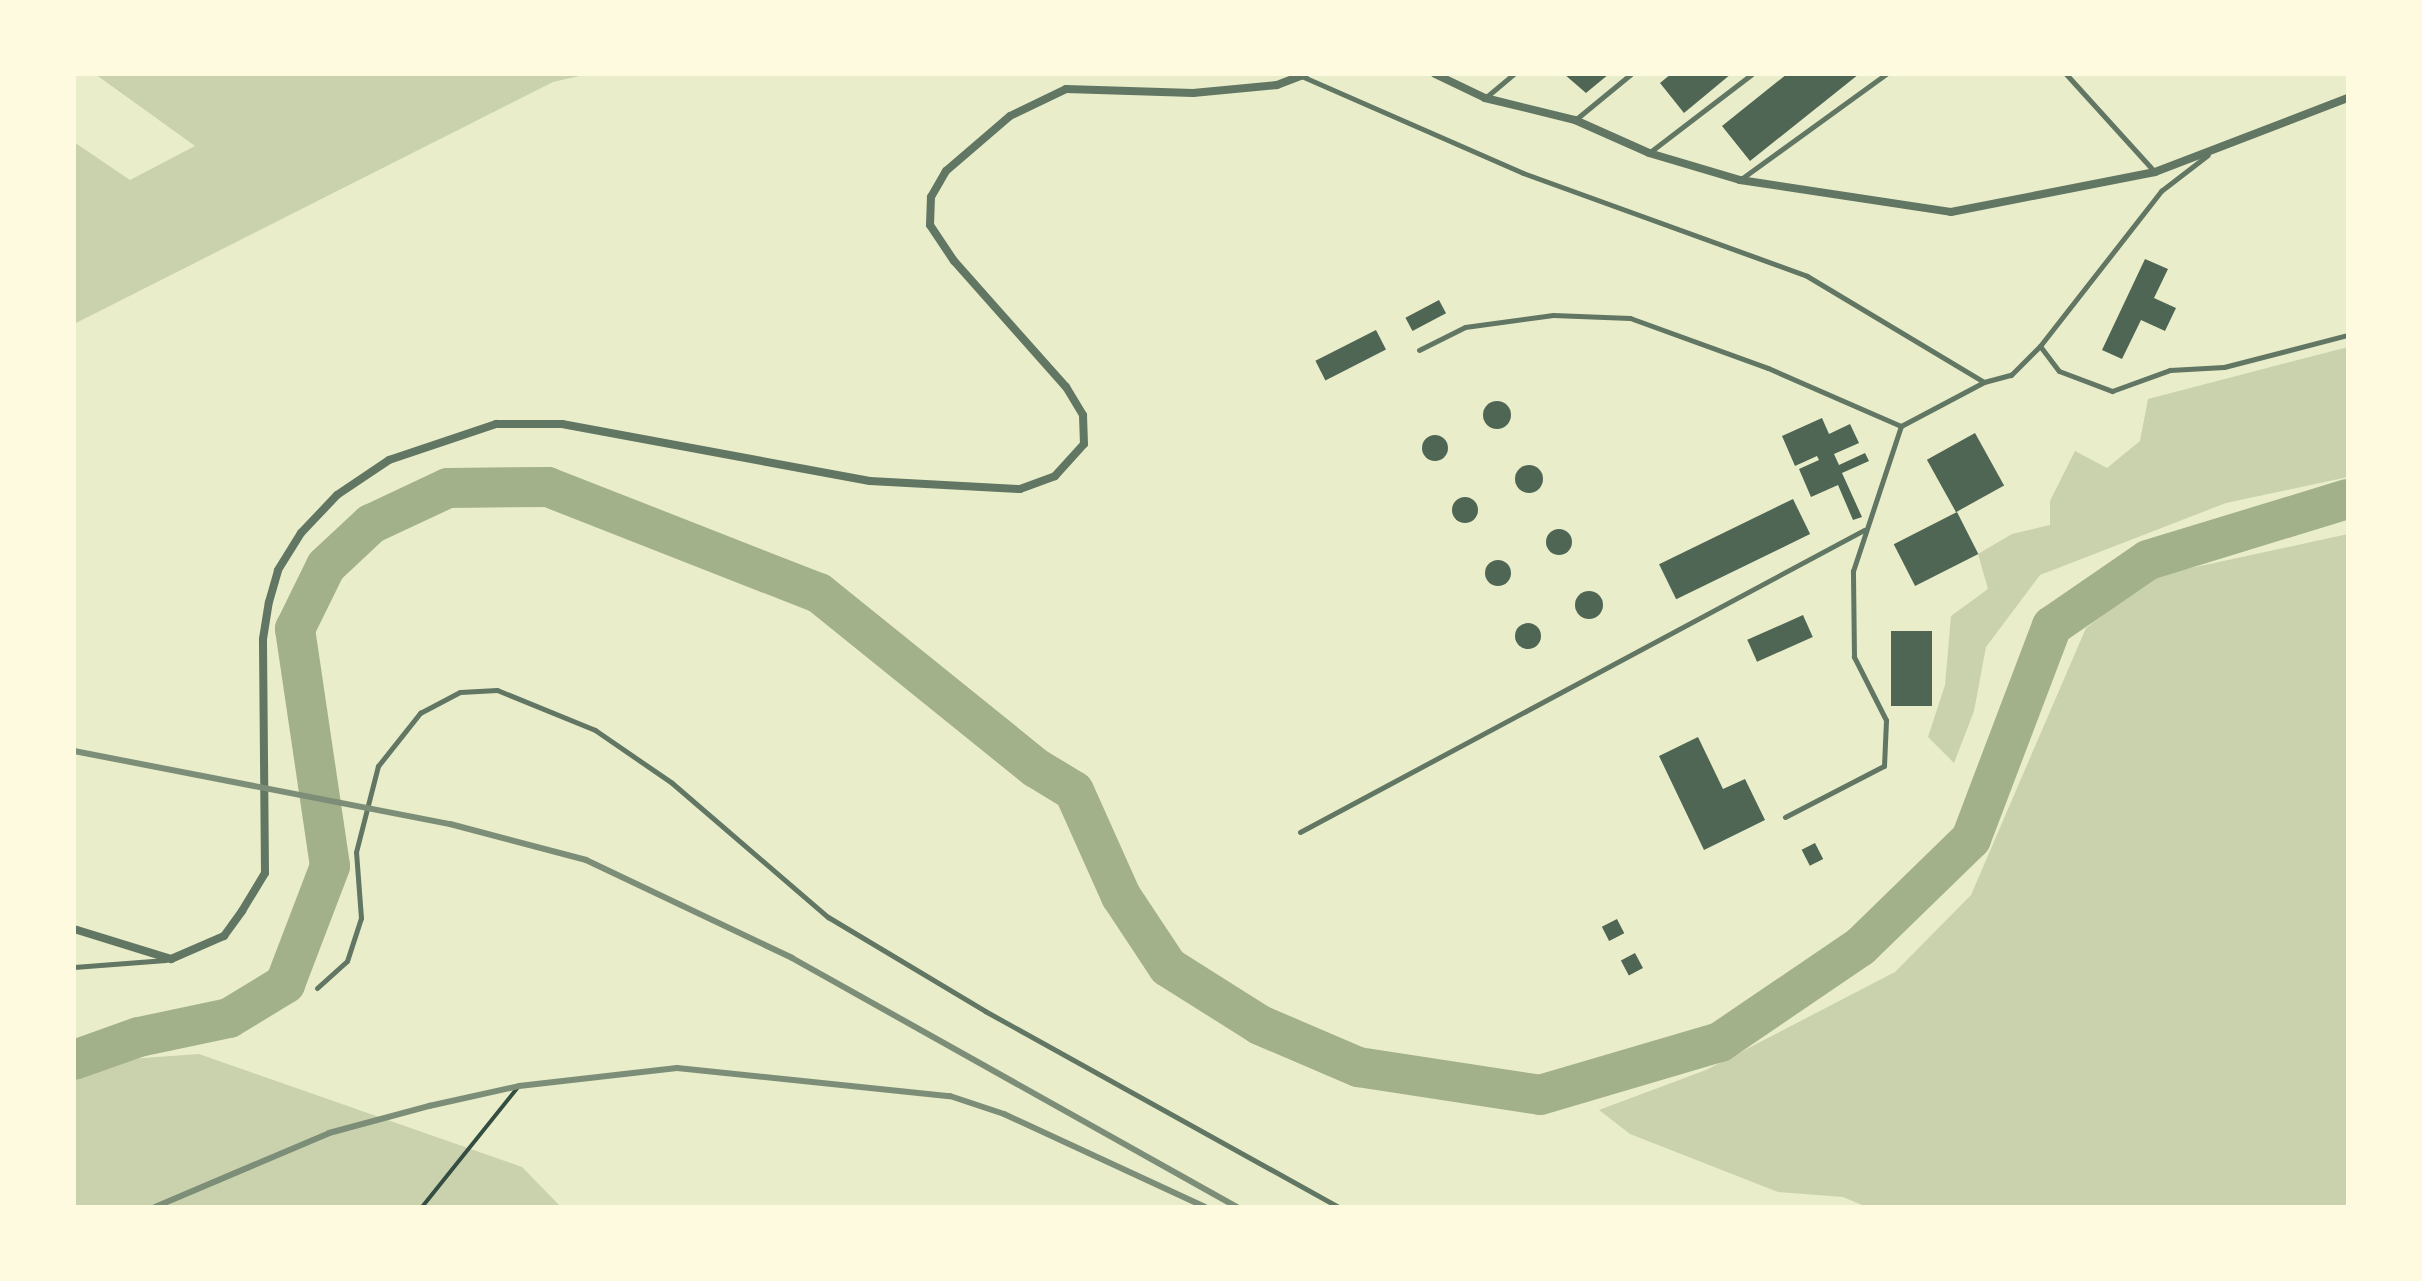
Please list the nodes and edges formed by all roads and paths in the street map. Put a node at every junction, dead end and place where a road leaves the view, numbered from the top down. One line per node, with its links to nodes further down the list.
1 (1435, 74): 8 (street)
2 (1514, 74): 8 (lane)
3 (1631, 74): 10 (lane)
4 (1752, 74): 11 (lane)
5 (1886, 74): 14 (lane)
6 (2066, 74): 13 (lane)
7 (1302, 75): 18 (lane); 24 (street)
8 (1485, 98): 10 (street)
9 (2348, 98): 12 (street)
10 (1575, 120): 11 (street)
11 (1649, 153): 14 (street)
12 (2208, 155): 13 (street); 16 (lane)
13 (2155, 172): 14 (street)
14 (1740, 180)
15 (2348, 335): 16 (lane)
16 (2040, 346): 18 (lane)
17 (1419, 350): 19 (lane)
18 (1984, 382): 19 (lane)
19 (1901, 426): 20 (lane)
20 (1865, 530): 21 (lane); 22 (lane)
21 (1785, 817)
22 (1300, 832)
23 (74, 929): 24 (street)
24 (171, 959): 25 (lane)
25 (74, 967)
26 (317, 988): 29 (lane)
27 (519, 1086): 28 (path)
28 (422, 1207)
29 (1338, 1207)

